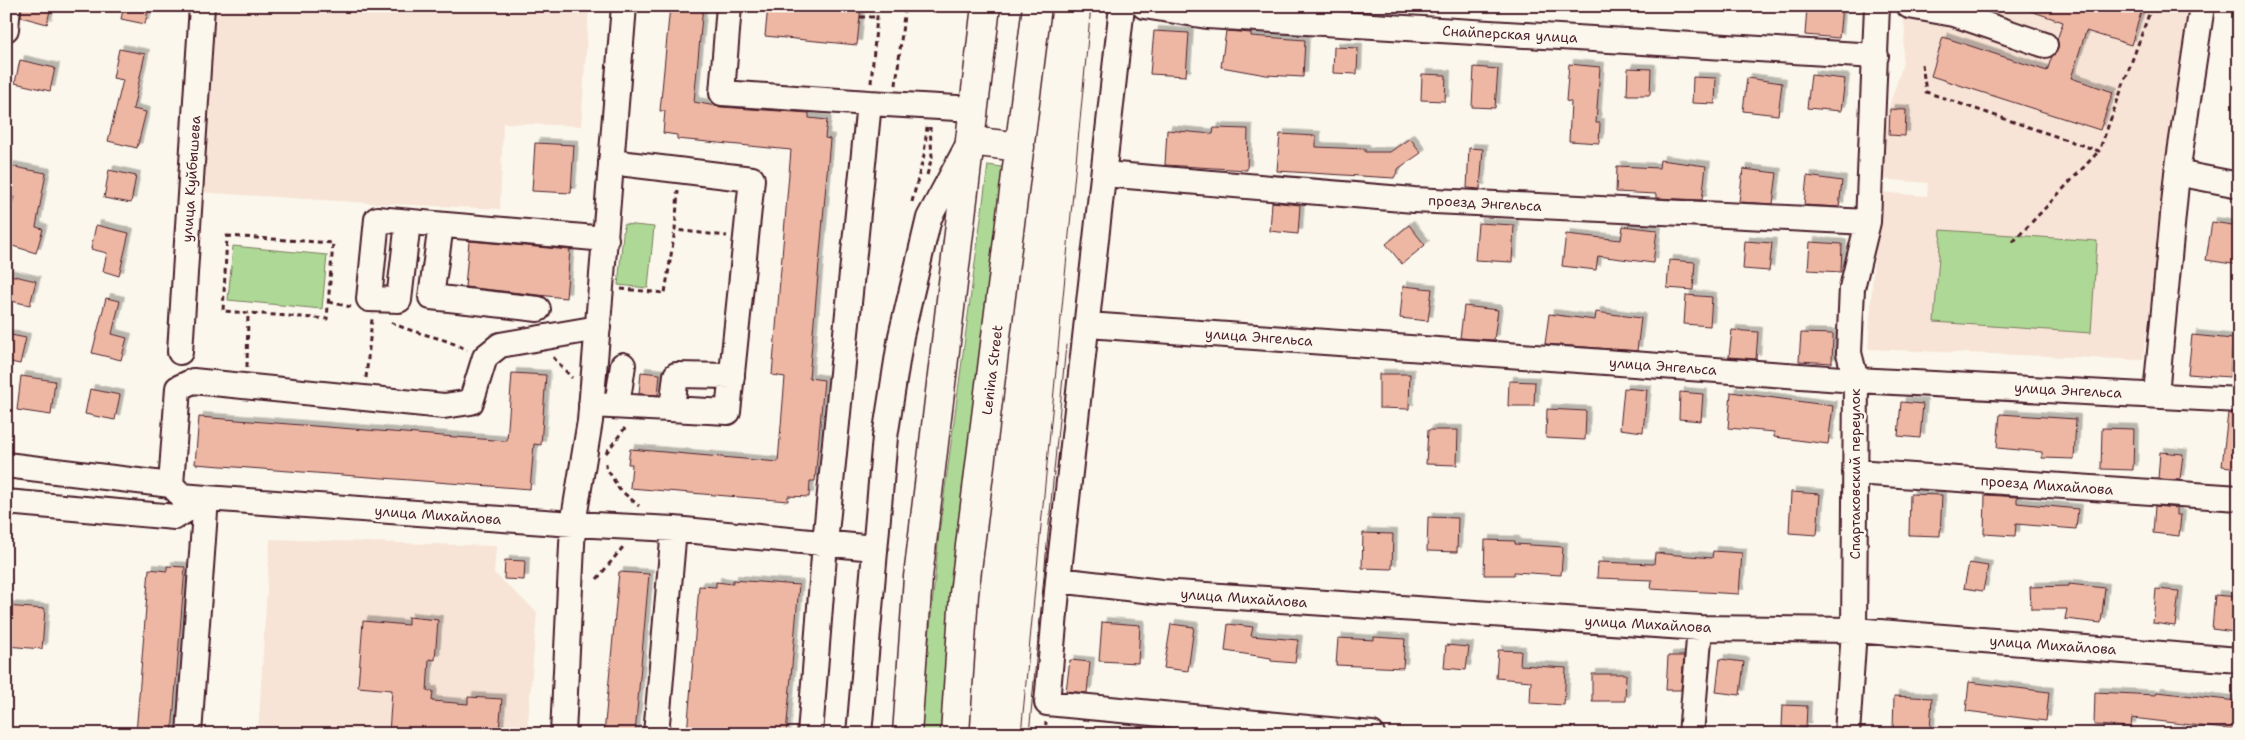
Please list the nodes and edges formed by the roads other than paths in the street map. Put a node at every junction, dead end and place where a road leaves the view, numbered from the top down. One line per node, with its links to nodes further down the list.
1 (8, 6): 12 (street)
2 (202, 6): 30 (street, улица Куйбышева)
3 (624, 6): 19 (street)
4 (729, 6): 15 (street)
5 (986, 6): 16 (main road)
6 (1037, 6): 18 (main road, Lenina Street)
7 (1122, 6): 21 (street)
8 (1144, 6): 14 (street, Снайперская улица)
9 (1877, 6): 14 (street, Спартаковский переулок)
10 (1909, 6): 13 (street)
11 (2202, 6): 20 (street)
12 (6, 29)
13 (2045, 45)
14 (1876, 56): 24 (street, Спартаковский переулок)
15 (869, 103): 16 (street); 47 (street)
16 (974, 109): 17 (main road)
17 (970, 141): 18 (main road); 48 (street); 58 (main road)
18 (1020, 147): 59 (main road, Lenina Street)
19 (611, 162): 26 (street); 32 (street)
20 (2177, 173): 22 (street); 34 (street)
21 (1104, 174): 24 (street, проезд Энгельса); 28 (street)
22 (2239, 186)
23 (408, 222): 25 (street)
24 (1868, 222): 33 (street, Спартаковский переулок)
25 (441, 225): 26 (street); 27 (street)
26 (606, 239): 29 (street)
27 (538, 309)
28 (1088, 325): 33 (street, улица Энгельса); 49 (street)
29 (598, 328): 36 (street); 41 (street)
30 (180, 352)
31 (623, 365): 38 (street)
32 (732, 376): 37 (street); 37 (street)
33 (1856, 380): 34 (street, улица Энгельса); 40 (street, Спартаковский переулок)
34 (2156, 394): 35 (street, улица Энгельса)
35 (2239, 400)
36 (591, 405): 38 (street); 45 (street)
37 (672, 408): 38 (street)
38 (622, 415)
39 (6, 465): 41 (street)
40 (1855, 472): 43 (street, проезд Михайлова); 51 (street, Спартаковский переулок)
41 (171, 485): 42 (street, улица Михайлова)
42 (206, 498): 44 (street); 45 (street, улица Михайлова); 53 (street)
43 (2239, 498)
44 (6, 502)
45 (574, 524): 46 (street, улица Михайлова); 54 (street)
46 (674, 529): 47 (street, улица Михайлова); 55 (street)
47 (825, 543): 48 (street, улица Михайлова); 56 (street)
48 (874, 548): 57 (street)
49 (1058, 580): 50 (street, улица Михайлова); 60 (street)
50 (1700, 628): 51 (street, улица Михайлова); 61 (street)
51 (1854, 630): 52 (street, улица Михайлова); 62 (street, Спартаковский переулок)
52 (2239, 660)
53 (189, 734)
54 (563, 734)
55 (656, 734)
56 (810, 734)
57 (859, 734)
58 (907, 734)
59 (955, 734)
60 (1372, 734)
61 (1691, 734)
62 (1847, 734)

